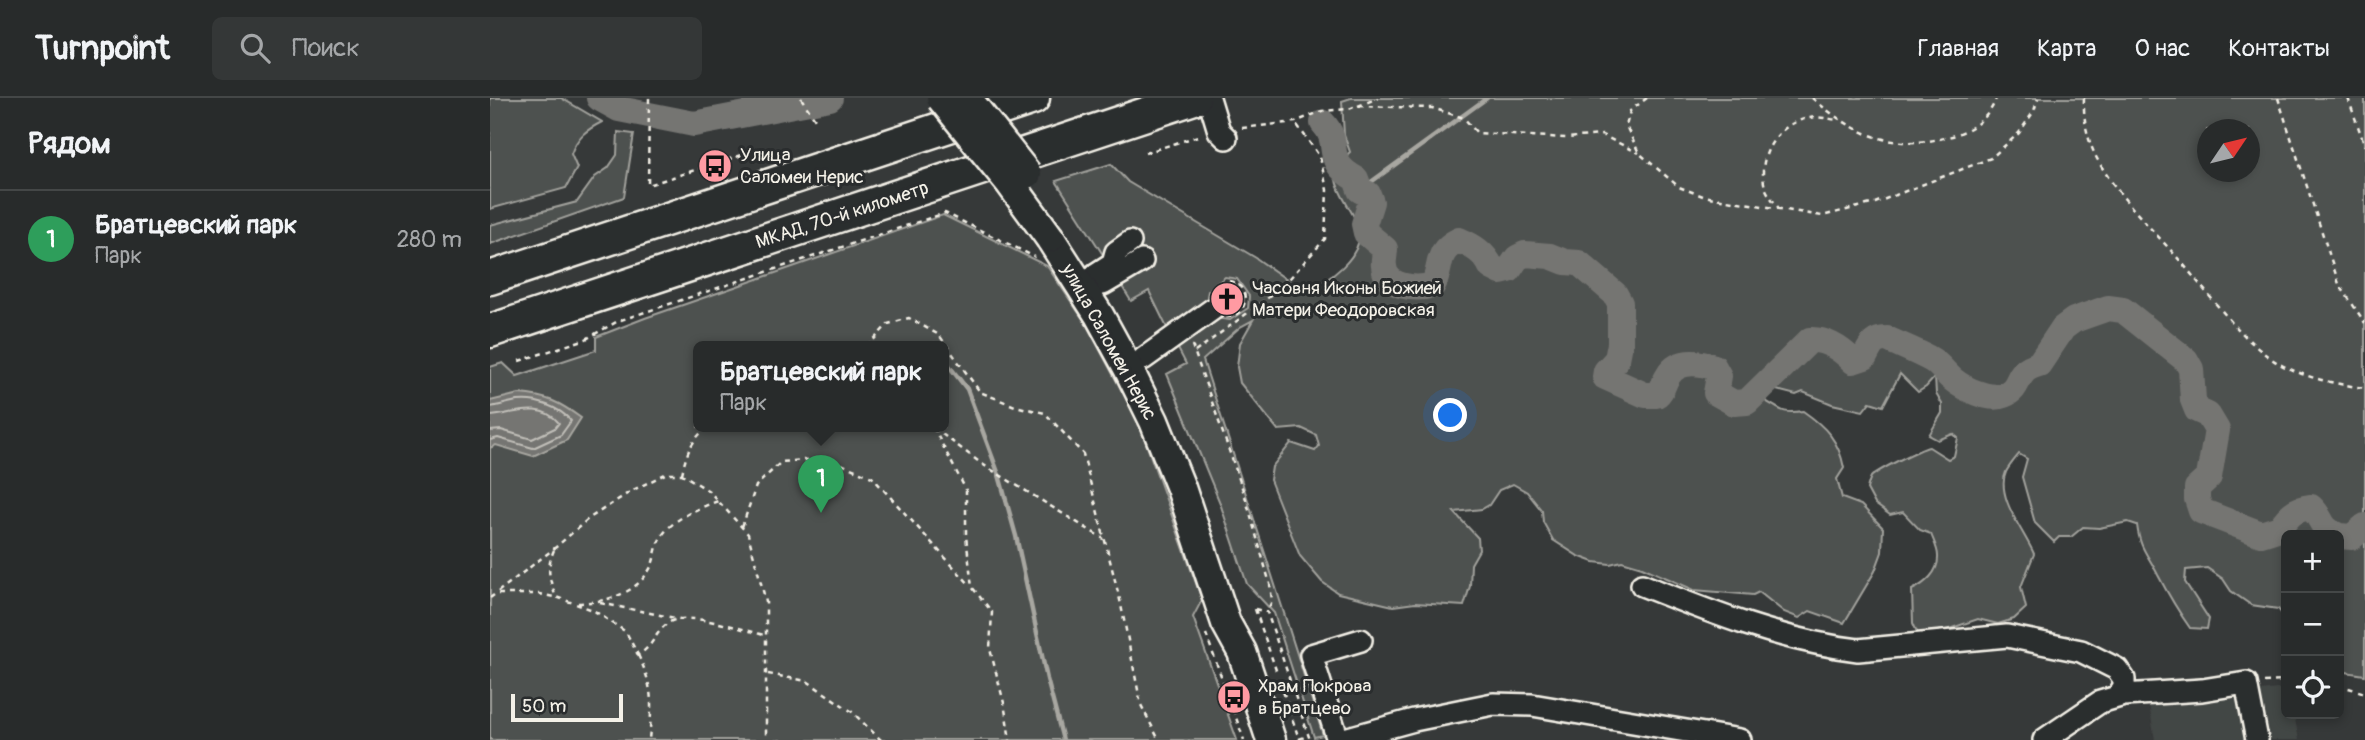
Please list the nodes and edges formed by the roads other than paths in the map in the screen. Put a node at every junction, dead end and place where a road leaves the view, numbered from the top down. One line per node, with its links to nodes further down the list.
1 (941, 98): 7 (main road, улица Саломеи Нерис, bridge)
2 (967, 98): 7 (main road, улица Саломеи Нерис, bridge)
3 (1033, 98): 9 (highway)
4 (1194, 98): 15 (highway, МКАД, 70-й километр)
5 (1209, 98): 6 (street)
6 (1226, 138)
7 (1051, 241): 13 (main road, улица Саломеи Нерис); 19 (main road, улица Саломеи Нерис)
8 (1130, 242): 13 (street)
9 (544, 260): 11 (main road); 12 (highway)
10 (1142, 261): 13 (street)
11 (490, 266)
12 (490, 278)
13 (1099, 280): 16 (main road, улица Саломеи Нерис)
14 (1213, 309): 16 (street)
15 (490, 331)
16 (1143, 359): 19 (main road, улица Саломеи Нерис)
17 (1642, 585): 20 (street)
18 (1361, 640): 23 (street)
19 (1242, 652): 22 (main road, улица Саломеи Нерис)
20 (2117, 697): 25 (street); 26 (street)
21 (1415, 730): 23 (street); 24 (street)
22 (1271, 740)
23 (1339, 740)
24 (1740, 740)
25 (2043, 740)
26 (2257, 740)

